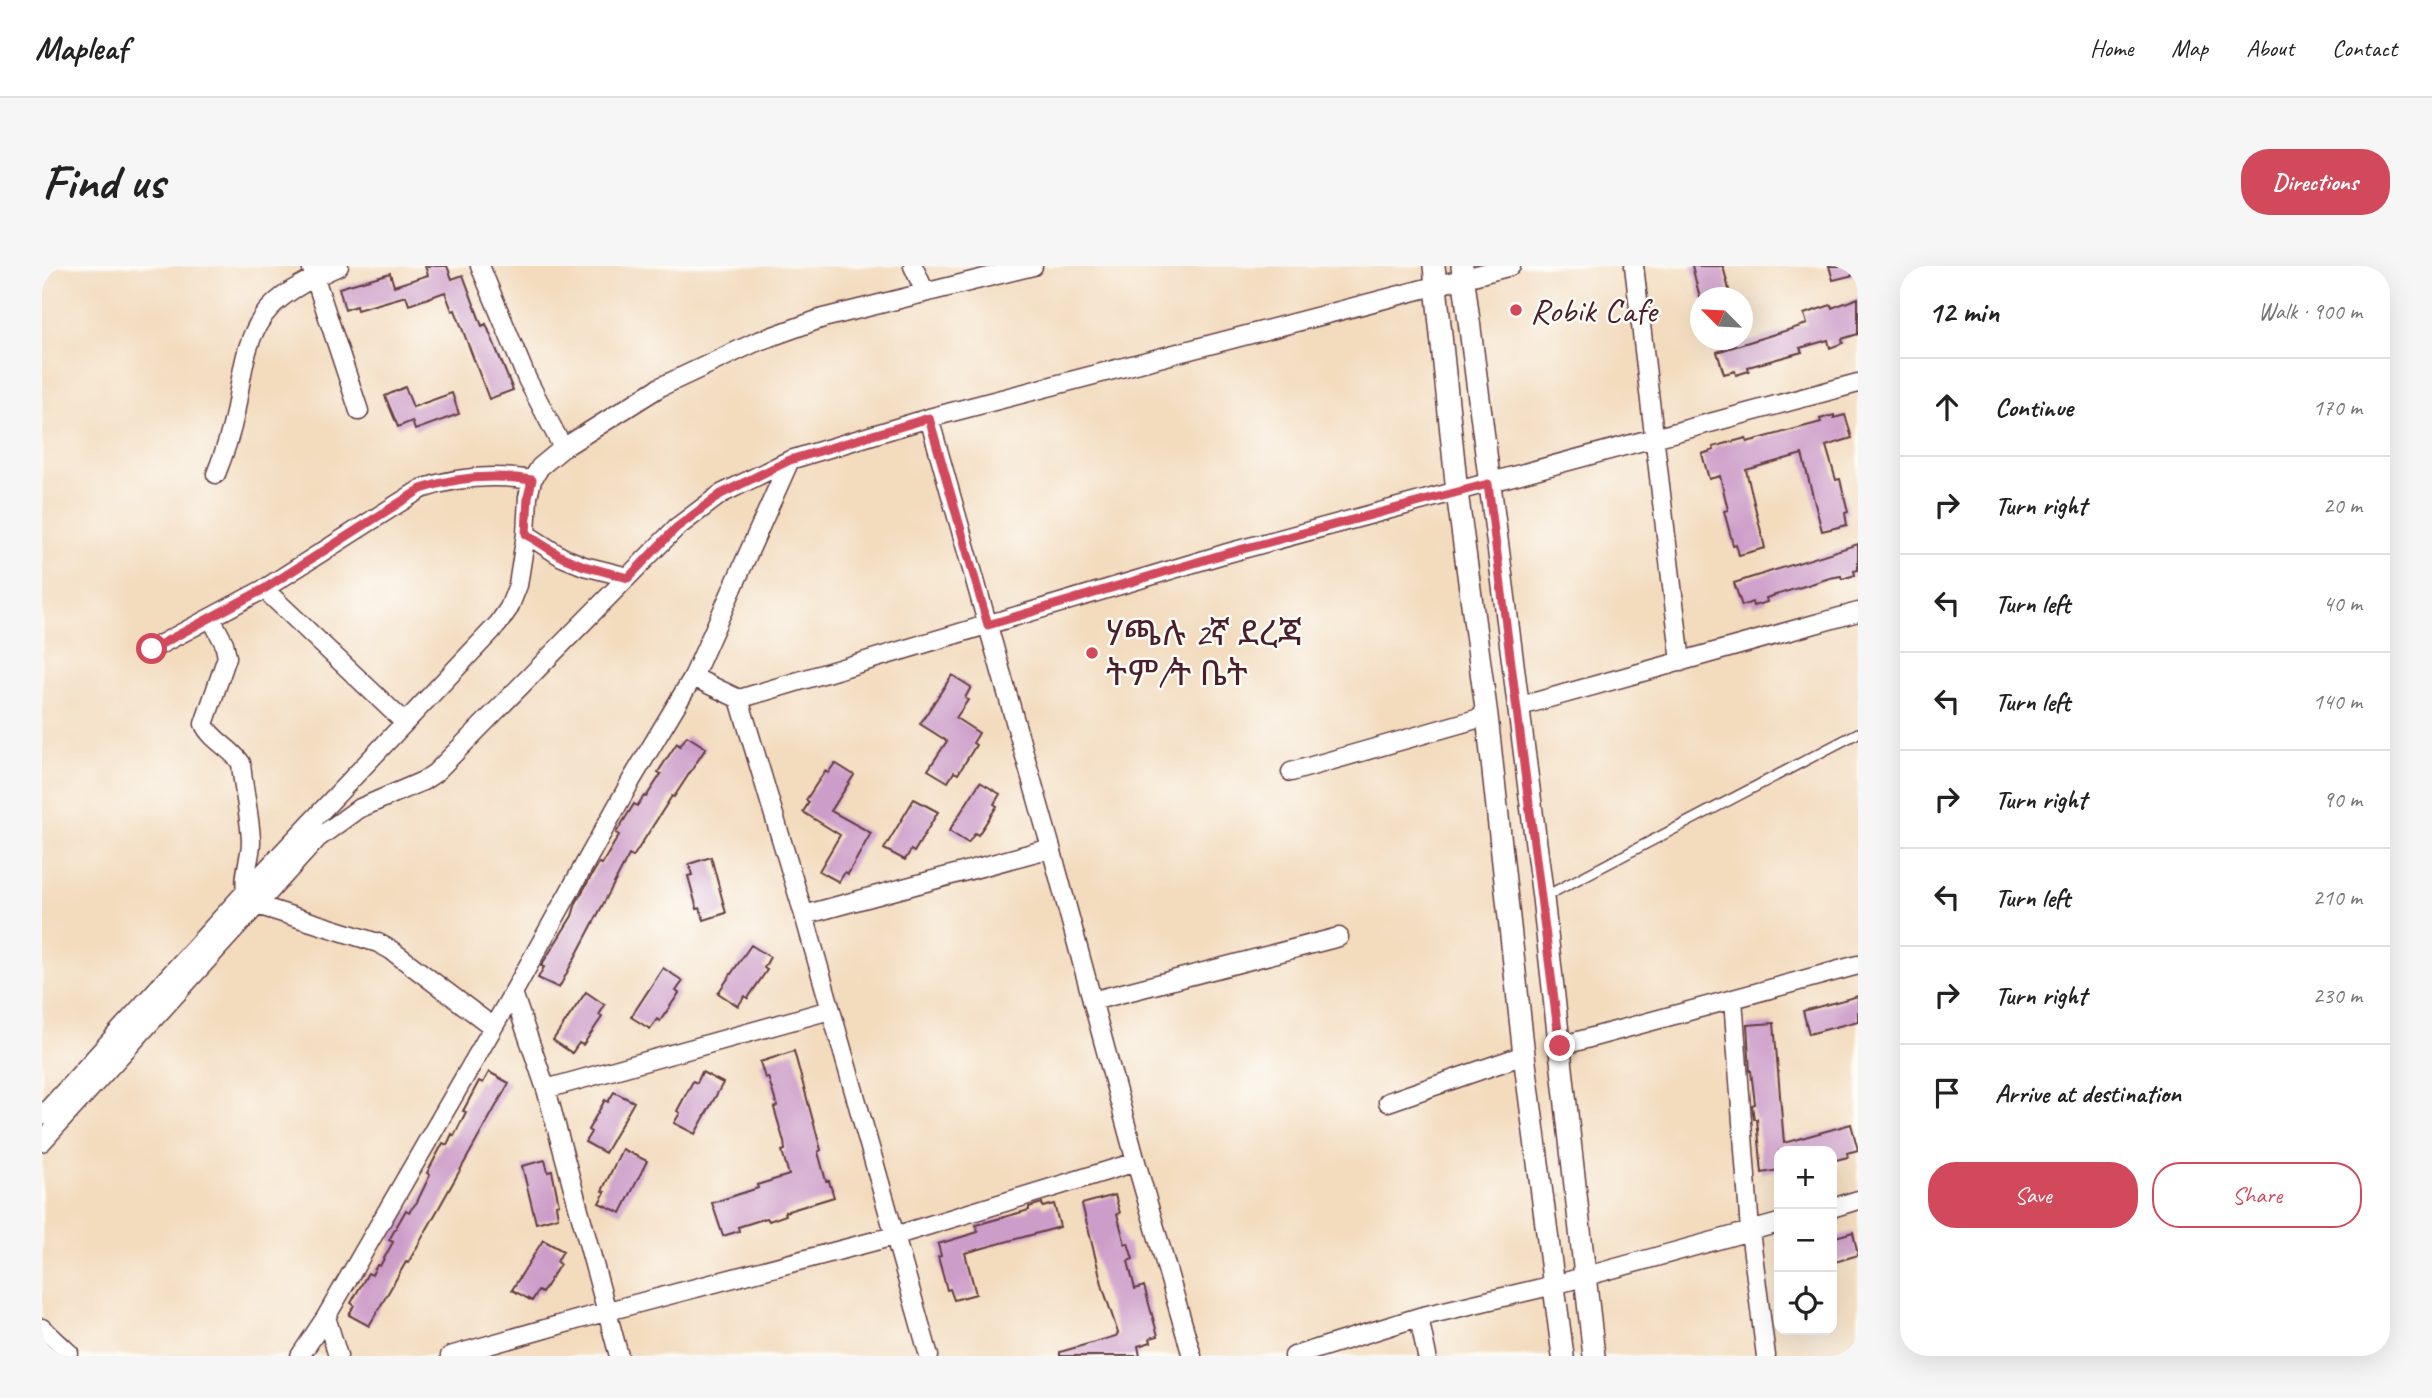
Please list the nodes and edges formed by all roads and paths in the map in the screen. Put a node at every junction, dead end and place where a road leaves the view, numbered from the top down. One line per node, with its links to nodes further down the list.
1 (339, 266): 7 (street)
2 (480, 266): 15 (street)
3 (913, 266): 10 (street)
4 (1033, 266): 10 (street)
5 (1511, 266): 8 (street)
6 (1634, 266): 14 (street)
7 (314, 271): 12 (street); 17 (street)
8 (1463, 273): 9 (street); 19 (street)
9 (1435, 276): 13 (street); 20 (street)
10 (925, 292): 15 (street)
11 (1858, 383): 14 (street)
12 (359, 411)
13 (929, 418): 16 (street); 26 (street)
14 (1653, 440): 19 (street); 28 (street)
15 (563, 448): 18 (street)
16 (790, 460): 22 (street); 29 (street)
17 (216, 474)
18 (532, 480): 21 (street); 23 (street)
19 (1488, 484): 20 (street); 31 (street)
20 (1457, 492): 26 (street); 32 (street)
21 (526, 534): 22 (street); 33 (street)
22 (628, 578): 37 (street)
23 (264, 589): 25 (street); 33 (street)
24 (1858, 612): 28 (street)
25 (211, 618): 27 (street); 37 (street)
26 (988, 625): 30 (street); 36 (street)
27 (152, 649)
28 (1681, 662): 31 (street)
29 (693, 677): 30 (street); 42 (street)
30 (739, 699): 39 (street)
31 (1517, 707): 38 (street)
32 (1487, 716): 35 (street); 48 (street)
33 (404, 722): 37 (street)
34 (1858, 733): 38 (lane)
35 (1291, 772)
36 (1051, 848): 39 (street); 44 (street)
37 (251, 898): 46 (street); 51 (street); 52 (street)
38 (1543, 898): 47 (street)
39 (804, 915): 45 (street)
40 (1339, 937): 44 (street)
41 (1858, 965): 43 (street)
42 (513, 993): 46 (street); 49 (street)
43 (1733, 999): 47 (street); 57 (street)
44 (1092, 1002): 53 (street)
45 (830, 1010): 49 (street); 58 (street)
46 (493, 1027): 62 (street)
47 (1560, 1046): 59 (street)
48 (1524, 1055): 50 (street); 60 (street)
49 (545, 1089): 61 (street)
50 (1388, 1102)
51 (42, 1116)
52 (42, 1142)
53 (1136, 1162): 58 (street); 71 (street)
54 (1858, 1200): 55 (street)
55 (1837, 1206)
56 (1774, 1224): 57 (street)
57 (1750, 1231): 59 (street); 76 (street)
58 (894, 1236): 61 (street); 70 (street)
59 (1584, 1276): 60 (street); 75 (street)
60 (1554, 1285): 63 (street); 74 (street)
61 (608, 1311): 68 (street); 69 (street)
62 (326, 1317): 66 (street); 67 (street)
63 (1419, 1317): 72 (street); 73 (street)
64 (42, 1328): 65 (street)
65 (69, 1353)
66 (300, 1356)
67 (338, 1356)
68 (450, 1356)
69 (619, 1356)
70 (929, 1356)
71 (1192, 1356)
72 (1294, 1356)
73 (1427, 1356)
74 (1563, 1356)
75 (1594, 1356)
76 (1766, 1356)

